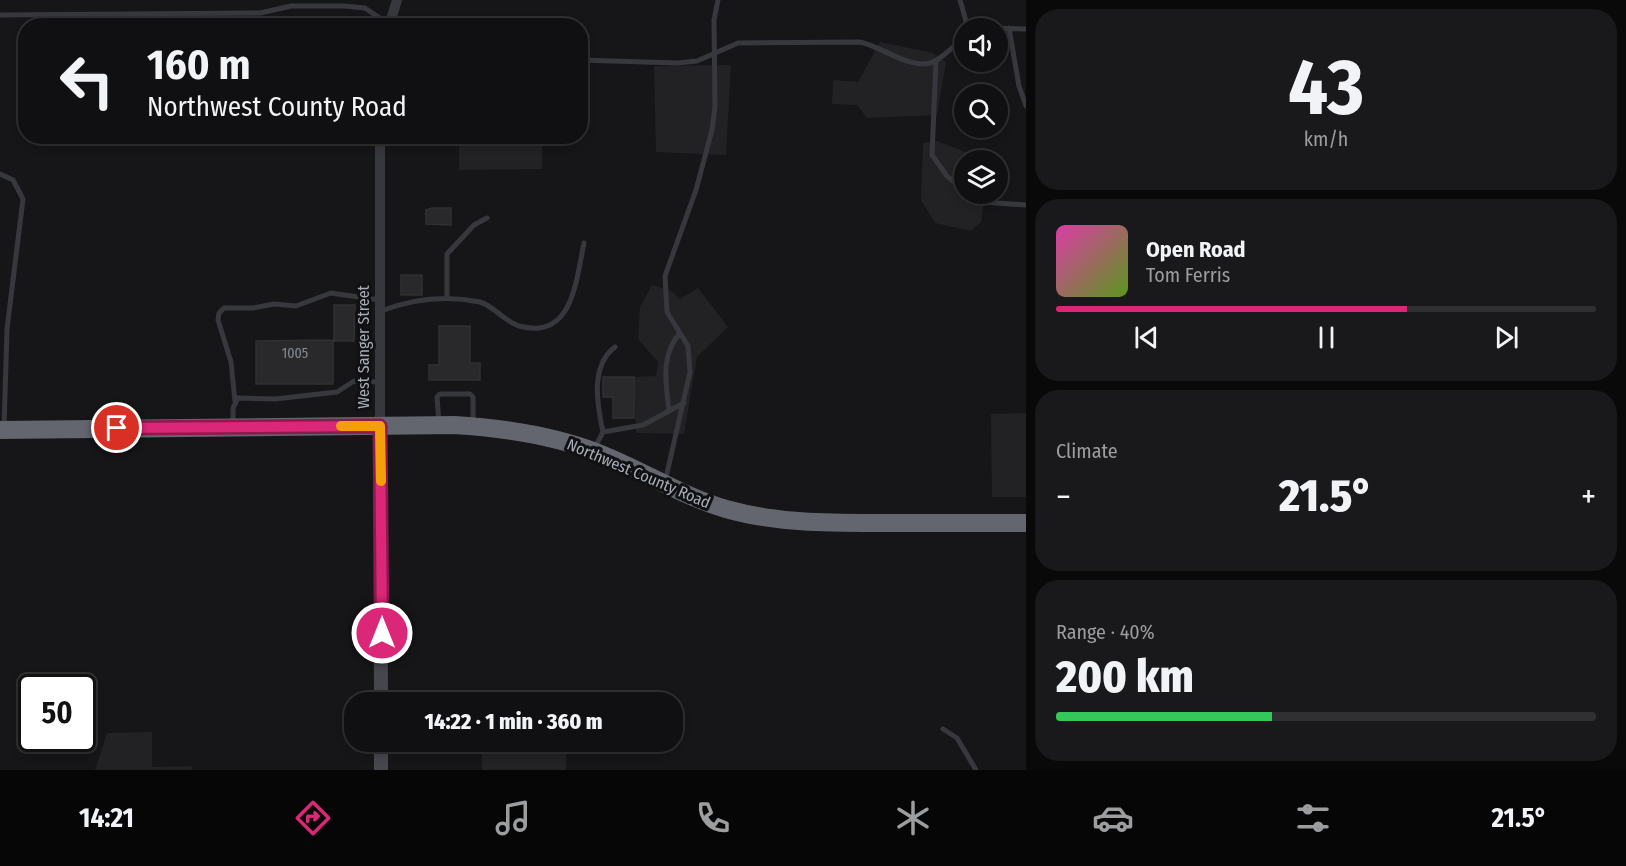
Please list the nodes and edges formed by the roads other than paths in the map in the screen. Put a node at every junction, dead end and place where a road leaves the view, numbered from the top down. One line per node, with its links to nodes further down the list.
1 (718, 0): 11 (lane)
2 (960, 0): 7 (lane)
3 (394, 2): 6 (street)
4 (0, 15): 5 (lane)
5 (379, 18)
6 (391, 18)
7 (965, 18)
8 (1009, 28): 9 (lane); 14 (lane)
9 (1026, 29)
10 (954, 46): 13 (lane)
11 (714, 54): 12 (lane); 13 (lane); 25 (lane)
12 (588, 60)
13 (936, 61): 17 (lane)
14 (1025, 102)
15 (380, 144): 23 (street, West Sanger Street)
16 (0, 174): 35 (lane)
17 (954, 182)
18 (1008, 204): 19 (lane)
19 (1026, 205)
20 (487, 218): 22 (lane)
21 (584, 243): 22 (lane)
22 (447, 298): 24 (lane)
23 (379, 300): 24 (street, West Sanger Street); 28 (lane)
24 (379, 312): 27 (street, West Sanger Street)
25 (680, 333): 29 (lane); 30 (lane)
26 (615, 347): 36 (lane)
27 (380, 382): 28 (lane); 32 (street, West Sanger Street)
28 (235, 401): 34 (lane)
29 (684, 403): 30 (lane); 38 (lane)
30 (669, 411): 36 (lane)
31 (439, 425): 32 (highway, Northwest County Road); 33 (highway, Northwest County Road); 33 (lane)
32 (380, 426): 34 (highway, Northwest County Road); 40 (main road, West Sanger Street)
33 (473, 426): 37 (highway, Northwest County Road)
34 (233, 427): 35 (highway, Northwest County Road)
35 (2, 430)
36 (603, 432): 37 (lane)
37 (593, 451): 38 (highway, Northwest County Road)
38 (664, 485): 39 (highway, Northwest County Road)
39 (1026, 523)
40 (381, 692)
41 (943, 729): 44 (lane)
42 (381, 752): 43 (main road)
43 (381, 770)
44 (976, 770)

